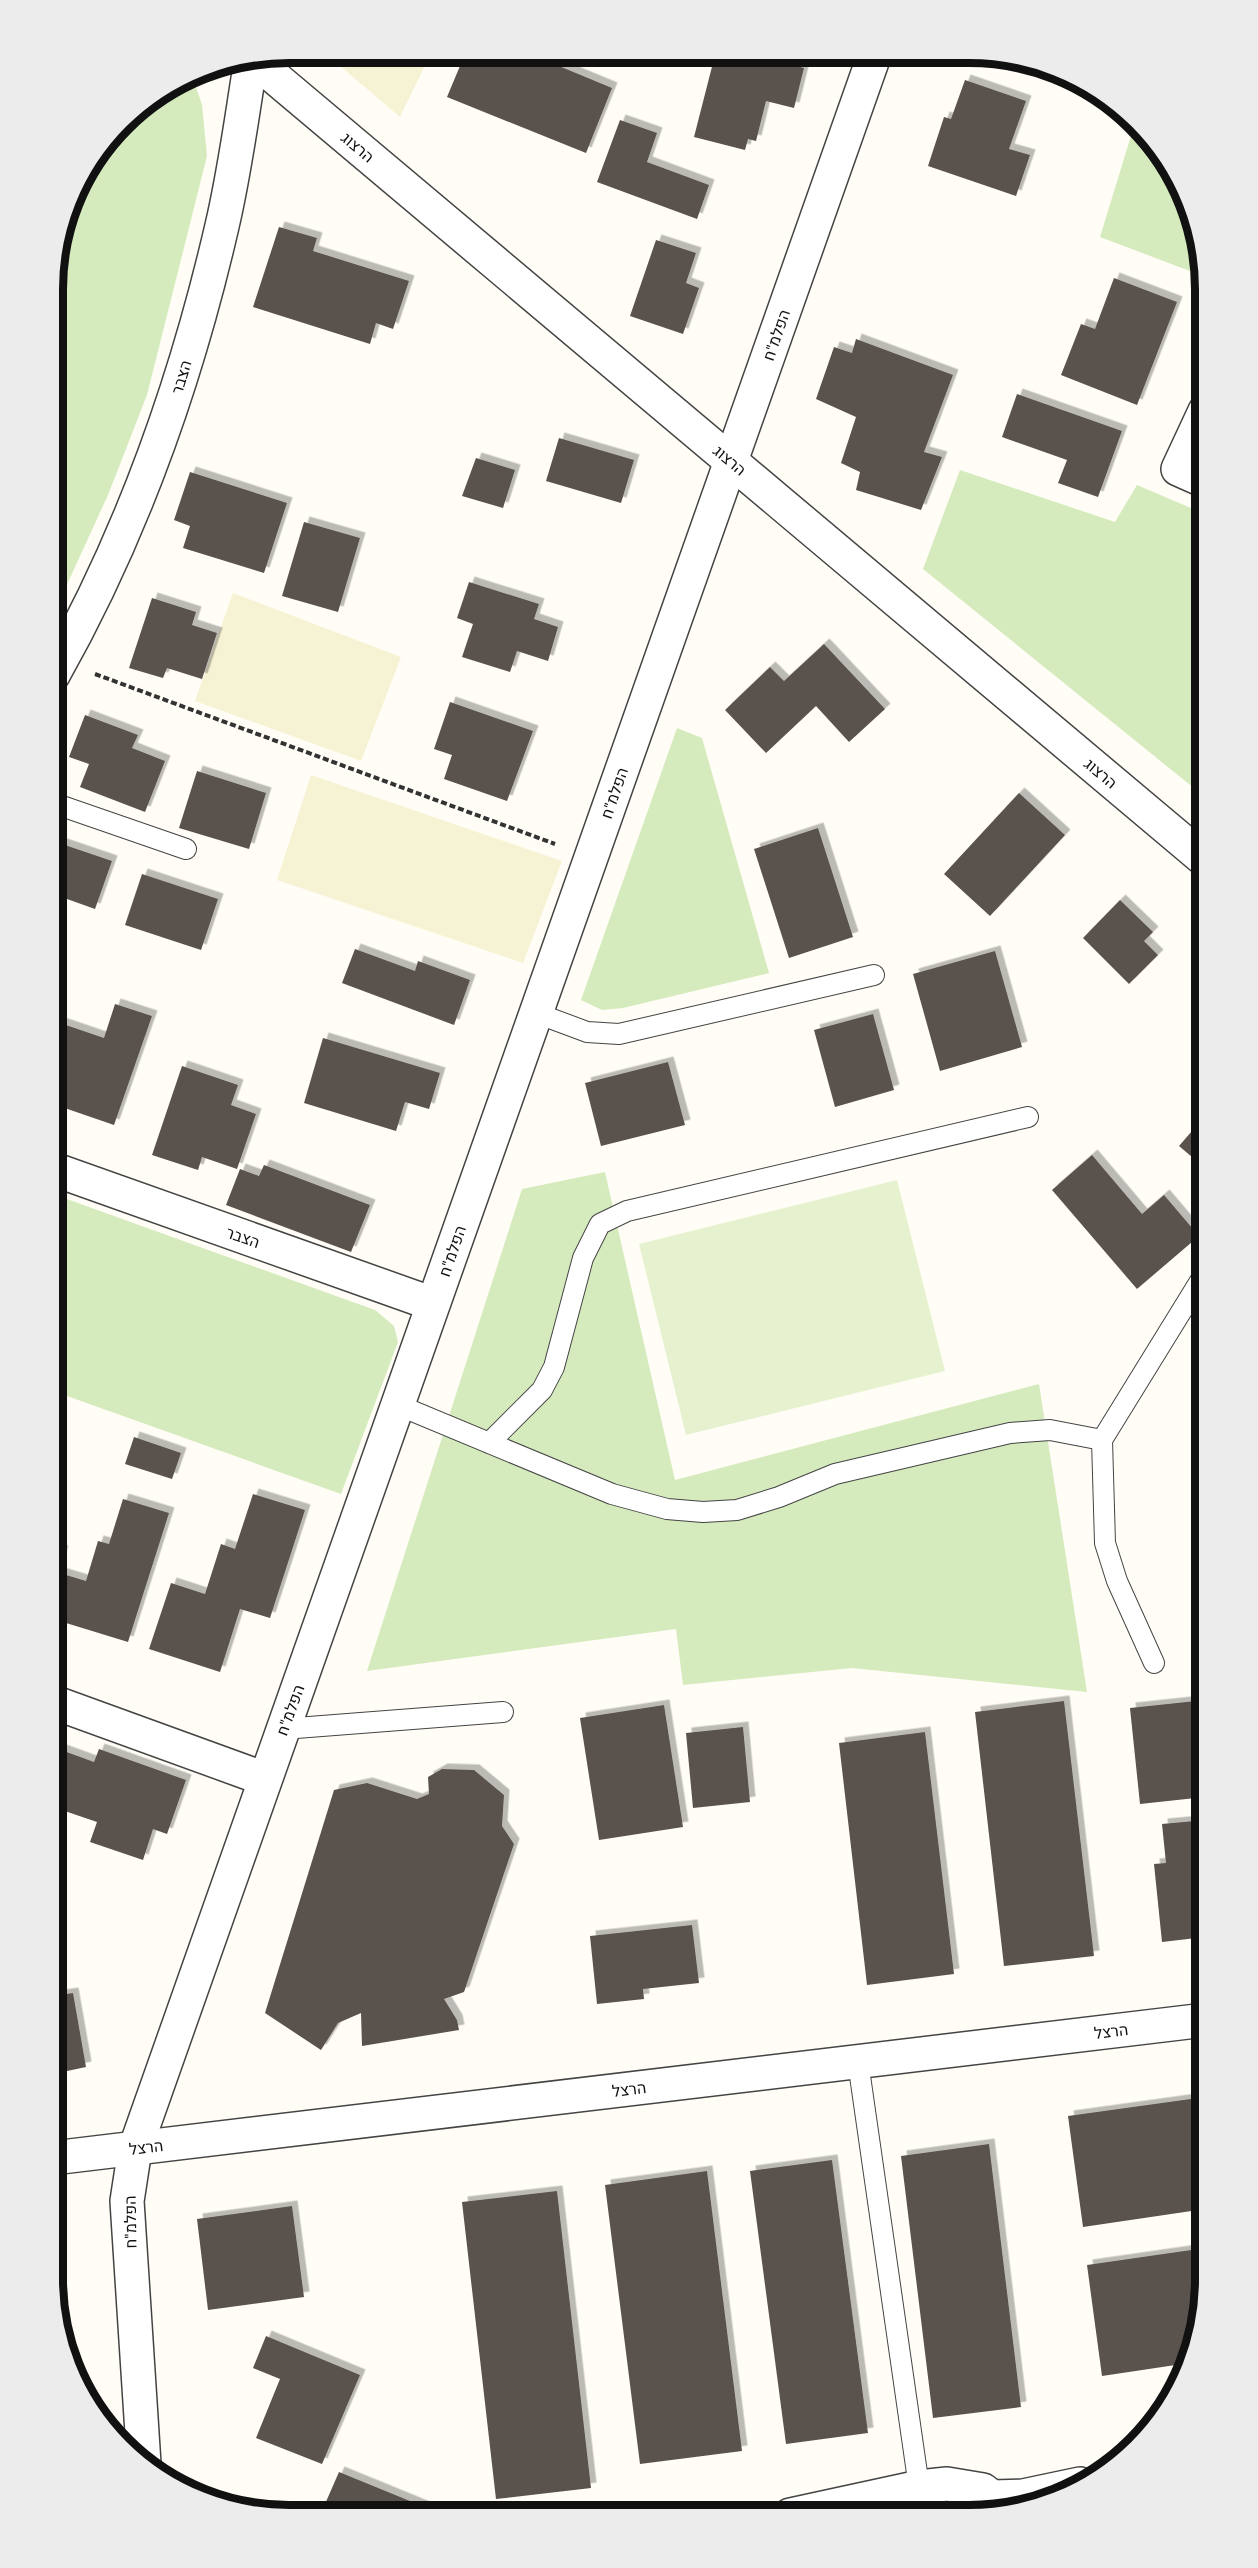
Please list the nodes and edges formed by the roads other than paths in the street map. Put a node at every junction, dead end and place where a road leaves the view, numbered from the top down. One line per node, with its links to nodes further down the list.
1 (872, 63): 5 (street, הפלמ"ח)
2 (259, 65): 5 (street, הרצוג)
3 (252, 66): 7 (street, הצבר)
4 (1195, 433): 6 (street)
5 (732, 462): 10 (street, הרצוג); 12 (street, הפלמ"ח)
6 (1195, 477)
7 (63, 657)
8 (63, 806): 9 (lane)
9 (186, 849)
10 (1195, 852)
11 (874, 975): 12 (lane)
12 (536, 1013): 16 (street, הפלמ"ח)
13 (1028, 1117): 19 (lane)
14 (63, 1173): 16 (street, הצבר)
15 (1195, 1289): 18 (lane)
16 (433, 1304): 17 (street, הפלמ"ח)
17 (398, 1405): 19 (lane); 23 (street, הפלמ"ח)
18 (1102, 1440): 19 (lane); 20 (lane)
19 (489, 1443)
20 (1154, 1664)
21 (63, 1706): 24 (street)
22 (503, 1712): 23 (lane)
23 (283, 1729): 24 (street, הפלמ"ח)
24 (265, 1779): 27 (street, הפלמ"ח)
25 (1195, 2021): 26 (street, הרצל)
26 (858, 2062): 27 (street, הרצל); 30 (lane)
27 (135, 2149): 28 (street, הרצל); 29 (street, הפלמ"ח)
28 (63, 2157)
29 (143, 2451)
30 (919, 2487): 32 (street); 34 (street)
31 (1046, 2491): 33 (street)
32 (1000, 2503)
33 (1002, 2503)
34 (836, 2505)

